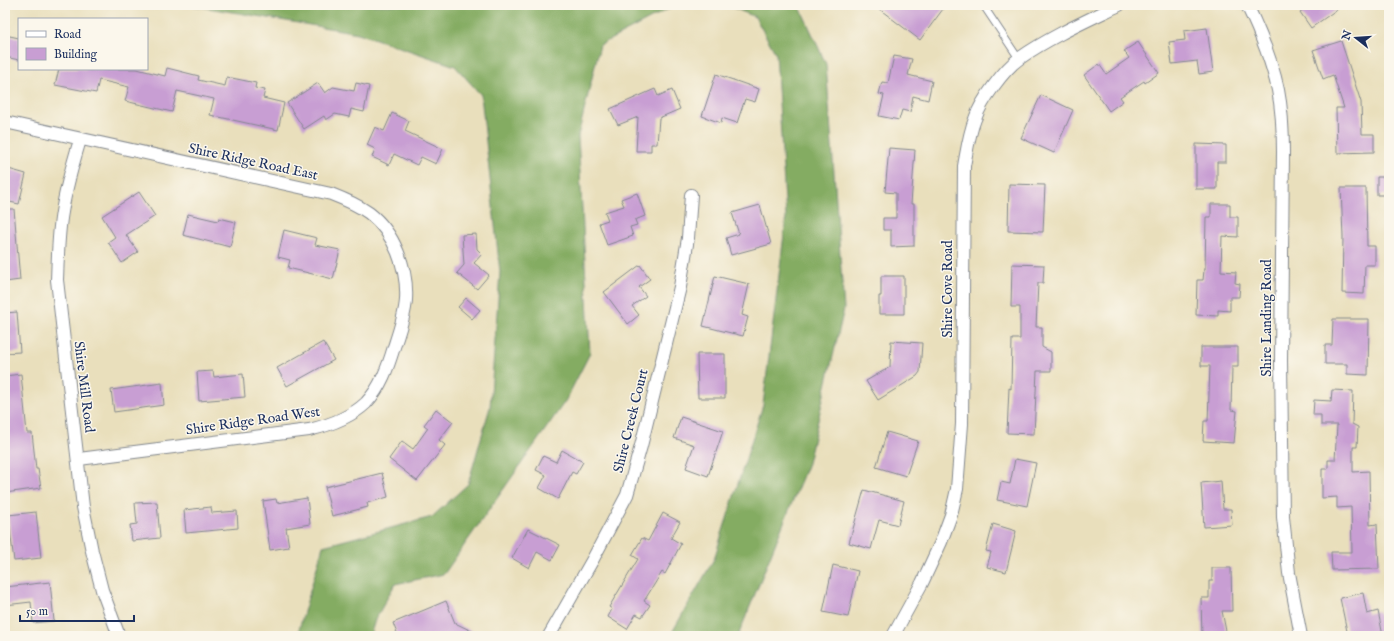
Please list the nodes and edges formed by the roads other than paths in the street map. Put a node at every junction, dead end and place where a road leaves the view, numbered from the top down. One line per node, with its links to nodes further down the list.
1 (983, 5): 4 (lane)
2 (1119, 5): 4 (street, Shire Cove Road)
3 (1247, 5): 13 (street, Shire Landing Road)
4 (1019, 59): 12 (street, Shire Cove Road)
5 (5, 122): 6 (street, Shire Ridge Road East)
6 (80, 140): 8 (street, Shire Ridge Road East); 9 (street, Shire Mill Road)
7 (691, 195): 11 (street, Shire Creek Court)
8 (400, 327): 9 (street, Shire Ridge Road West)
9 (78, 459): 10 (street, Shire Mill Road)
10 (119, 636)
11 (548, 636)
12 (893, 636)
13 (1301, 636)

